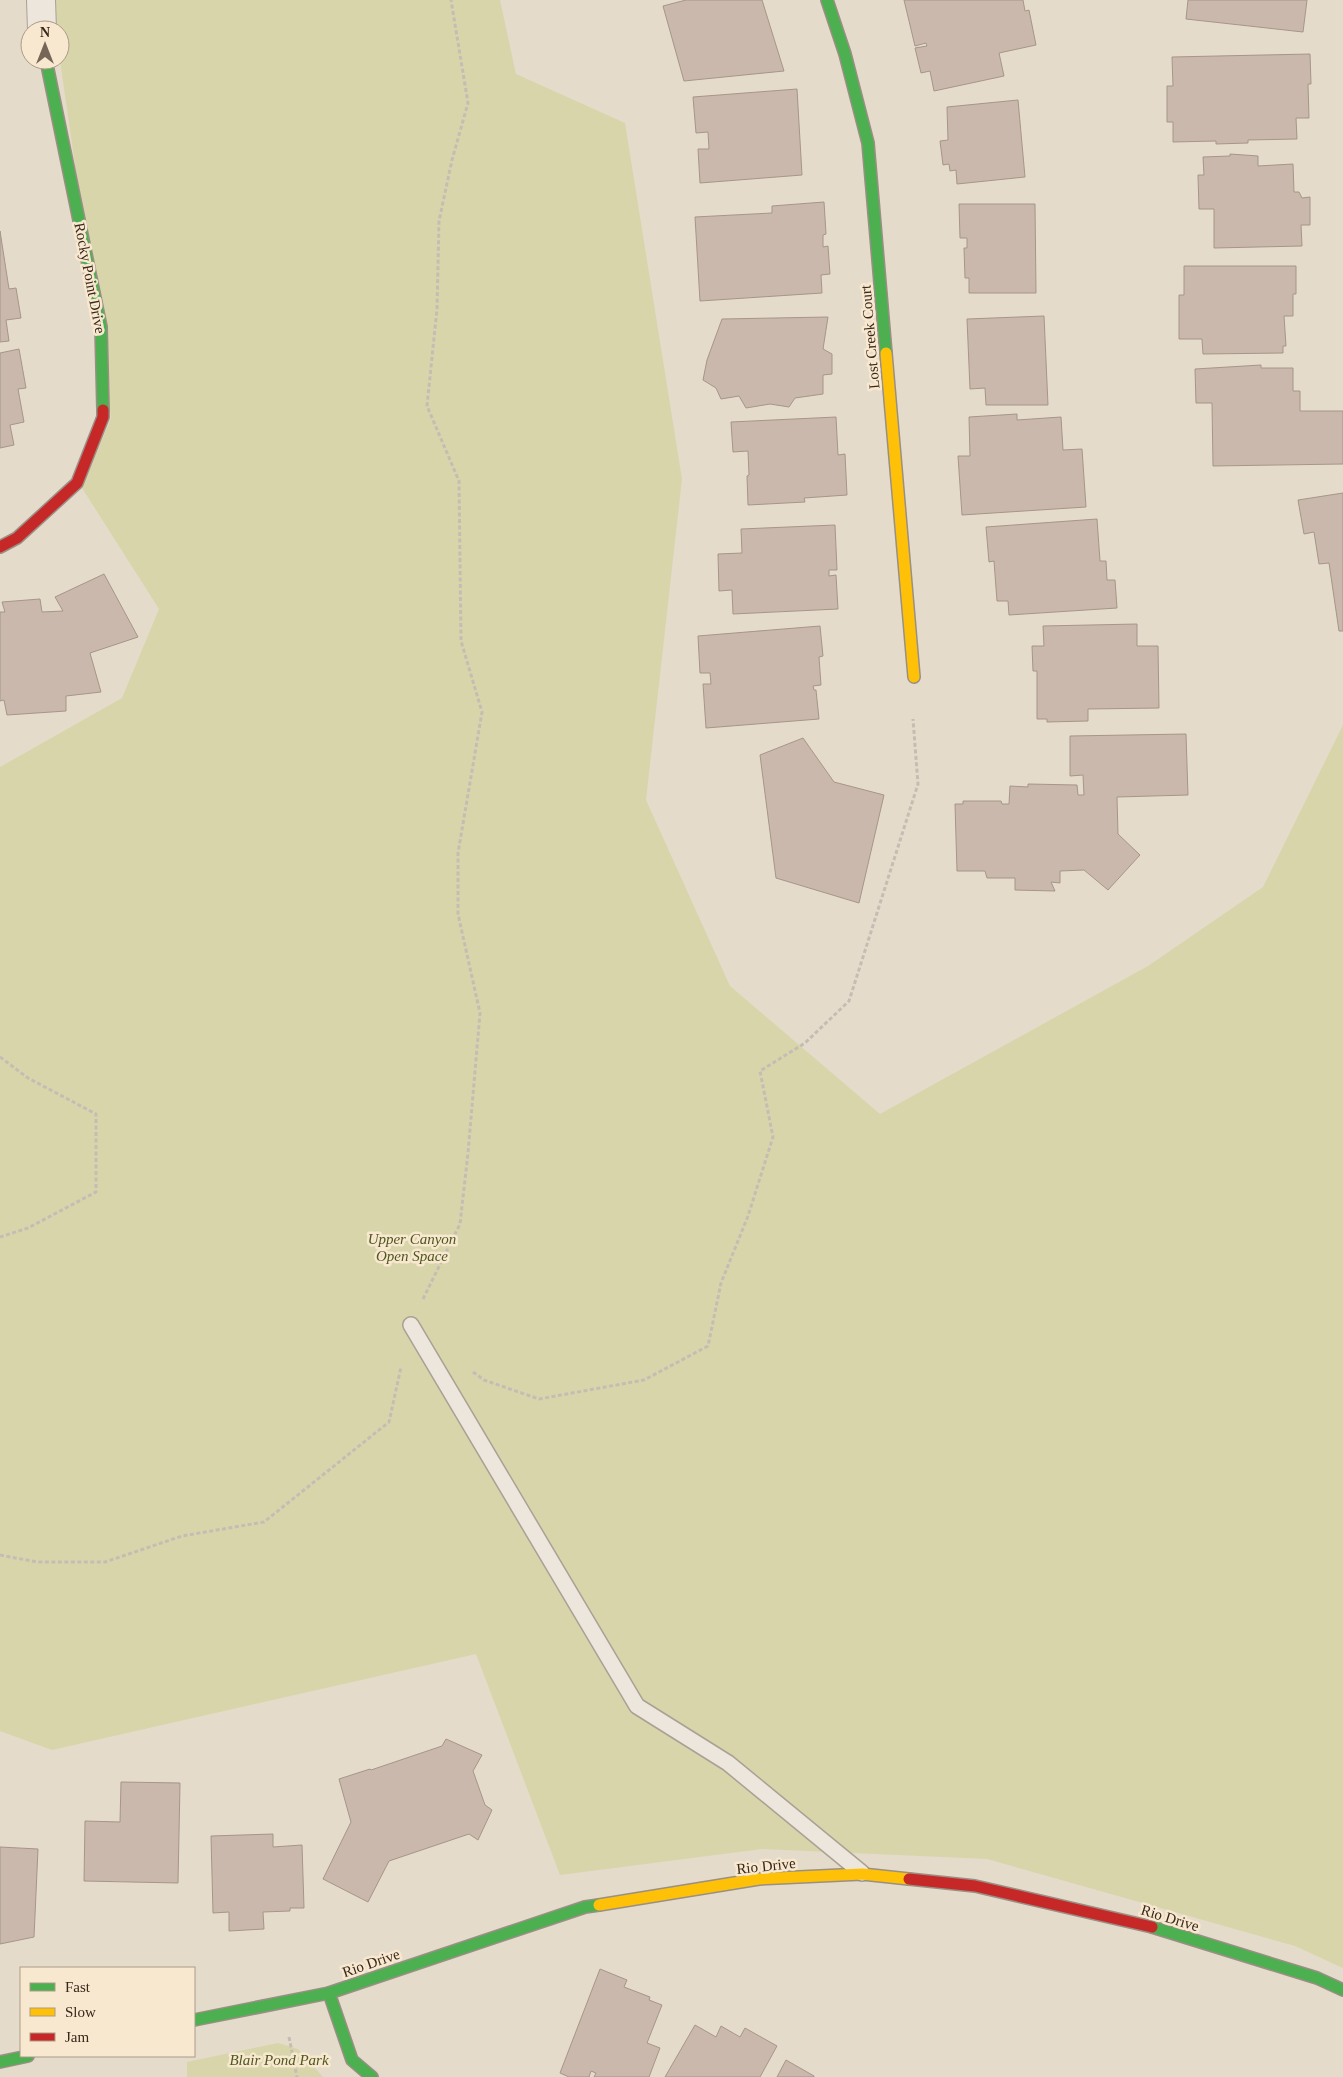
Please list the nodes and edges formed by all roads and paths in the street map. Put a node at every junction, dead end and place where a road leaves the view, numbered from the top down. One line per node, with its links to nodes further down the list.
1 (40, 0): 4 (street)
2 (451, 0): 11 (path)
3 (827, 0): 7 (street, Lost Creek Court)
4 (41, 20)
5 (48, 70): 6 (street, Rocky Point Drive)
6 (0, 547)
7 (914, 677)
8 (913, 719): 12 (path)
9 (0, 1057): 10 (path)
10 (0, 1237)
11 (411, 1325): 13 (path); 14 (lane)
12 (469, 1369)
13 (0, 1555)
14 (862, 1874): 15 (street, Rio Drive); 16 (street, Rio Drive)
15 (1343, 1990)
16 (329, 1993): 17 (street, Rio Drive); 22 (street)
17 (282, 2002): 18 (street, Rio Drive); 21 (path)
18 (195, 2020)
19 (23, 2057): 20 (street)
20 (0, 2062)
21 (297, 2077)
22 (372, 2077)

